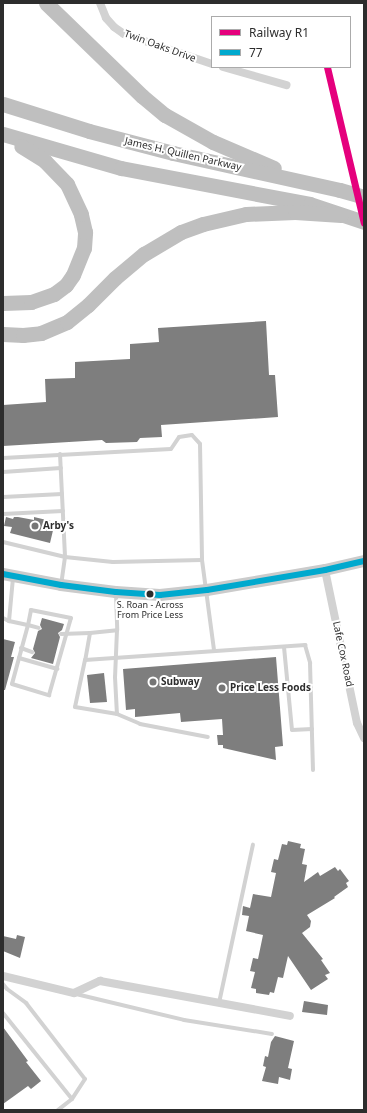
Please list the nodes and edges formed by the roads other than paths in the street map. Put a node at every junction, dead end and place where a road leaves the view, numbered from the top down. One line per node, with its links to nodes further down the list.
1 (46, 3): 8 (highway)
2 (100, 3): 3 (street, Twin Oaks Drive)
3 (211, 64)
4 (226, 68): 5 (street)
5 (286, 85)
6 (5, 104): 8 (highway, James H. Quillen Parkway)
7 (3, 135): 10 (highway); 12 (highway)
8 (304, 182): 9 (highway, James H. Quillen Parkway)
9 (364, 198)
10 (341, 215): 11 (highway); 13 (highway)
11 (364, 222)
12 (3, 303)
13 (3, 334)
14 (60, 454): 15 (lane); 16 (lane); 24 (lane)
15 (3, 458)
16 (61, 468): 17 (lane); 18 (lane)
17 (3, 472)
18 (62, 494): 19 (lane); 20 (lane)
19 (3, 497)
20 (63, 511): 21 (lane); 23 (lane)
21 (3, 514)
22 (3, 542): 23 (lane)
23 (65, 557): 24 (lane); 28 (lane)
24 (202, 560): 29 (lane)
25 (364, 561): 26 (main road)
26 (325, 570): 29 (main road); 52 (street, Lafe Cox Road)
27 (8, 575): 28 (main road); 32 (lane)
28 (61, 585): 30 (main road)
29 (207, 590): 30 (main road); 41 (lane)
30 (116, 592): 35 (lane)
31 (3, 618): 32 (lane)
32 (9, 621): 33 (lane)
33 (28, 625): 34 (lane); 38 (lane); 40 (lane)
34 (39, 628)
35 (117, 630): 36 (lane); 43 (lane)
36 (90, 633): 38 (lane); 47 (lane)
37 (61, 634): 38 (lane)
38 (67, 634): 46 (lane)
39 (284, 647): 41 (lane); 50 (lane); 50 (lane)
40 (21, 648): 42 (lane); 44 (lane)
41 (214, 650): 43 (lane)
42 (32, 652)
43 (116, 657): 47 (lane); 49 (lane)
44 (19, 658): 48 (lane); 48 (lane)
45 (54, 658): 46 (lane)
46 (60, 659): 48 (lane)
47 (85, 660): 49 (lane)
48 (57, 669)
49 (117, 714): 51 (lane)
50 (312, 729): 53 (lane)
51 (208, 737)
52 (364, 738)
53 (313, 770)
54 (253, 845): 58 (lane)
55 (3, 976): 57 (street)
56 (3, 984): 62 (lane)
57 (74, 993): 58 (street); 61 (lane)
58 (219, 1004): 60 (street)
59 (3, 1013): 62 (lane)
60 (290, 1016)
61 (272, 1034)
62 (72, 1099): 63 (lane)
63 (58, 1110)

